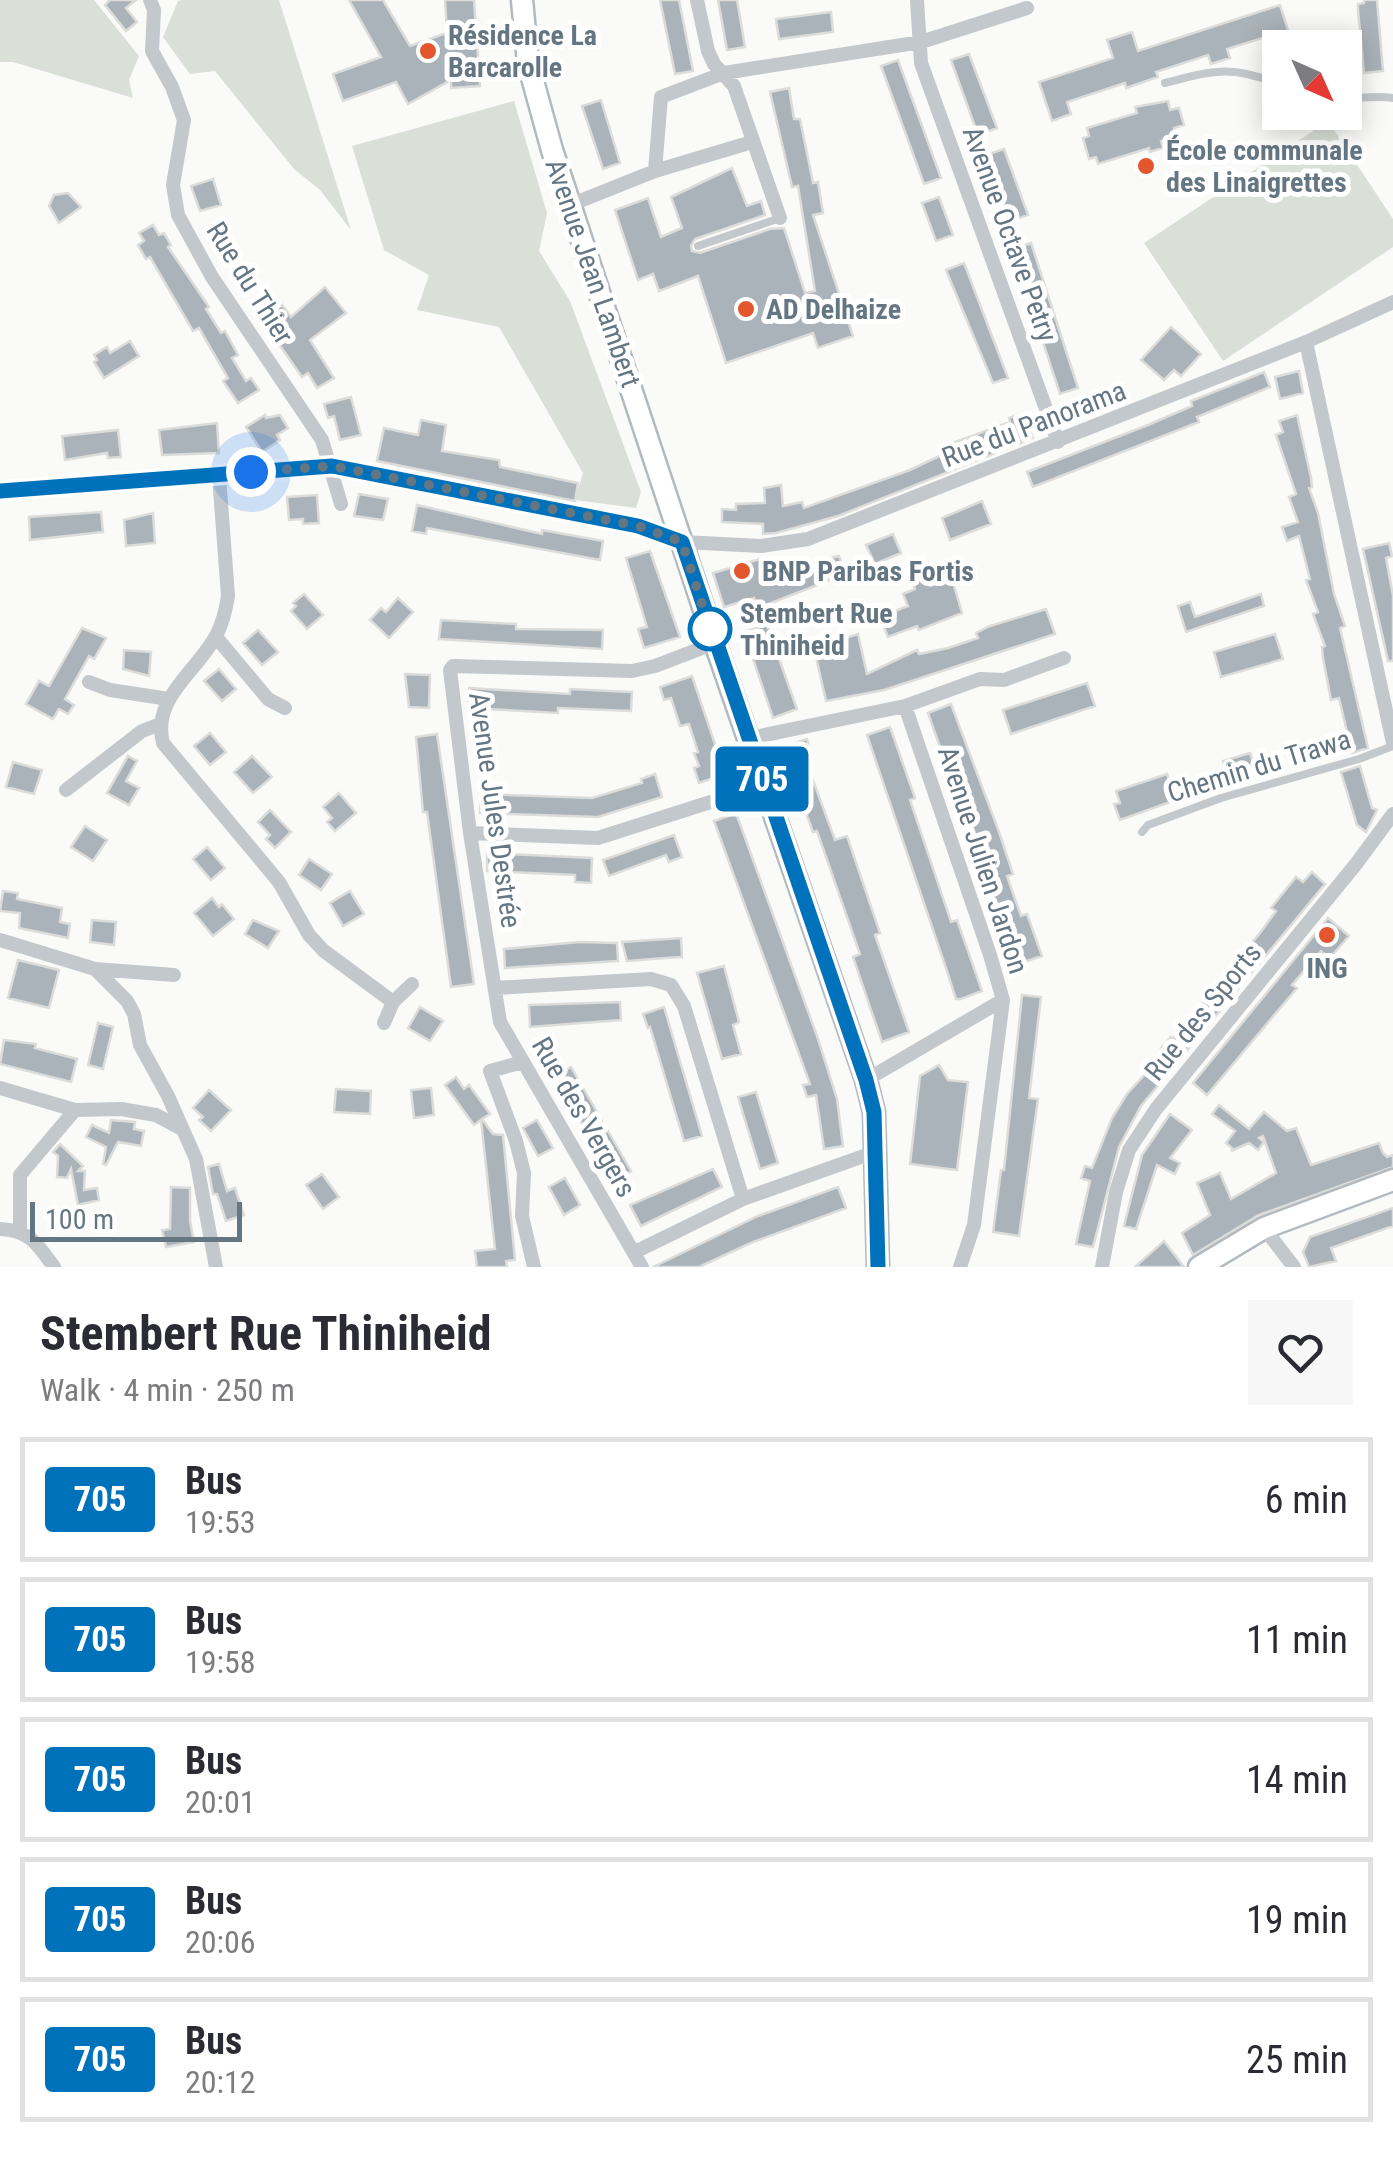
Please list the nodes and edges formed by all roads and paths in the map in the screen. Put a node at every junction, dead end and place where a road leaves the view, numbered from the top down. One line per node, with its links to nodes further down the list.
1 (150, 0): 20 (street, Rue du Thier)
2 (522, 0): 14 (main road, Avenue Jean Lambert)
3 (697, 0): 7 (street)
4 (917, 0): 6 (street, Avenue Octave Petry)
5 (1027, 8): 6 (street)
6 (922, 42): 7 (street); 19 (street, Avenue Octave Petry)
7 (724, 73): 12 (street); 13 (street)
8 (1262, 77): 9 (lane)
9 (1165, 83)
10 (1362, 96): 11 (lane)
11 (1393, 98)
12 (752, 142): 13 (street); 15 (street)
13 (655, 172): 14 (street)
14 (570, 205): 24 (main road, Avenue Jean Lambert)
15 (780, 218): 16 (lane)
16 (698, 246)
17 (1393, 302): 18 (street, Rue du Panorama)
18 (1306, 342): 19 (street, Rue du Panorama); 34 (street)
19 (1058, 442): 24 (street, Rue du Panorama)
20 (332, 466): 21 (street, Rue du Panorama); 23 (street, Rue du Thier); 24 (street, Rue du Panorama)
21 (219, 476): 22 (street, Rue du Panorama); 25 (street)
22 (0, 490)
23 (341, 504)
24 (682, 542): 26 (main road, Avenue Jean Lambert)
25 (216, 637): 29 (street); 31 (street)
26 (715, 643): 33 (main road, Avenue Jean Lambert); 39 (street, Avenue Jules Destrée)
27 (1064, 658): 30 (street)
28 (89, 682): 29 (street)
29 (169, 699): 32 (street)
30 (904, 706): 33 (street); 45 (street, Avenue Julien Jardon)
31 (285, 708)
32 (158, 725): 36 (street); 46 (street)
33 (750, 738): 35 (main road, Avenue Jean Lambert)
34 (1393, 745): 38 (lane, Chemin du Trawa)
35 (764, 785): 39 (street); 49 (main road, Avenue Jean Lambert)
36 (66, 790)
37 (1393, 814): 66 (street, Rue des Sports)
38 (1142, 832)
39 (470, 833): 44 (street, Avenue Jules Destrée)
40 (0, 940): 41 (street)
41 (95, 969): 42 (street); 52 (street)
42 (174, 975)
43 (412, 984): 46 (street)
44 (496, 988): 48 (street, Rue des Vergers); 55 (street)
45 (1002, 1000): 49 (street); 65 (street, Avenue Julien Jardon)
46 (393, 1002): 47 (street)
47 (384, 1023)
48 (523, 1062): 59 (street, Rue des Vergers); 62 (street)
49 (866, 1080): 53 (main road, Avenue Jean Lambert)
50 (0, 1088): 51 (street)
51 (75, 1110): 52 (street); 58 (street)
52 (183, 1129): 61 (street)
53 (876, 1152): 55 (street); 64 (main road, Avenue Jean Lambert)
54 (1393, 1180): 57 (main road)
55 (742, 1199): 59 (street)
56 (0, 1228): 58 (street)
57 (1264, 1228): 67 (main road); 68 (street)
58 (20, 1230): 60 (street)
59 (635, 1252): 63 (street, Rue des Vergers)
60 (54, 1267)
61 (216, 1267)
62 (534, 1267)
63 (642, 1267)
64 (878, 1267)
65 (960, 1267)
66 (1102, 1267)
67 (1199, 1267)
68 (1294, 1267)

